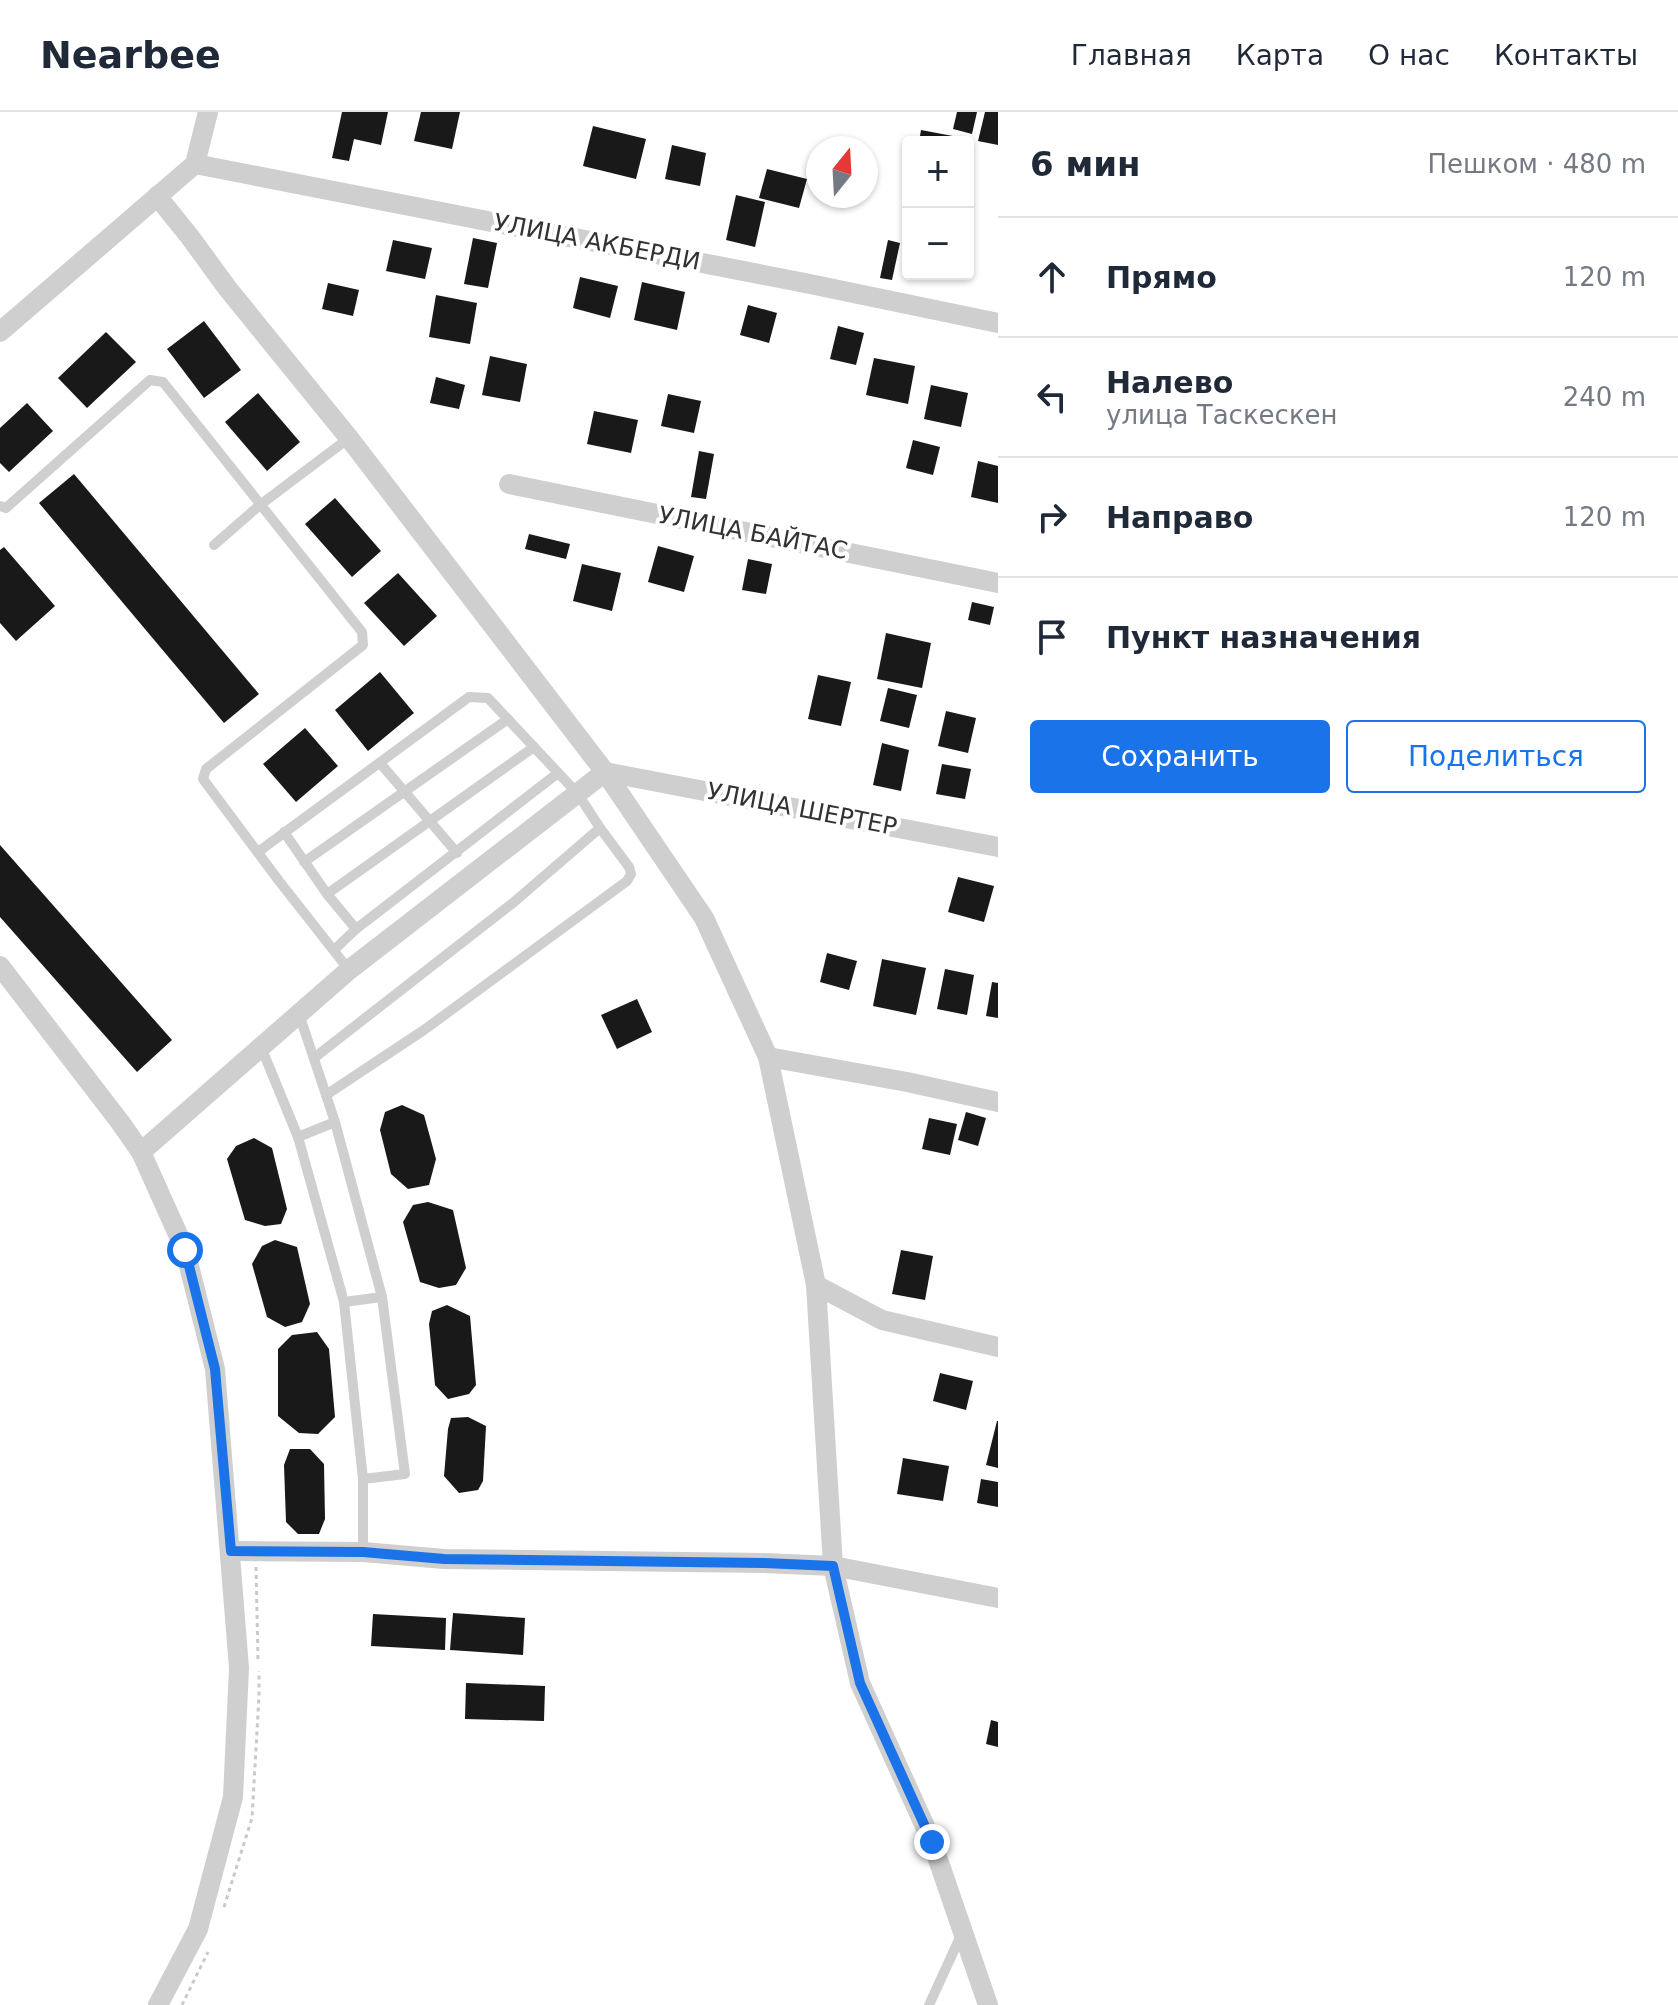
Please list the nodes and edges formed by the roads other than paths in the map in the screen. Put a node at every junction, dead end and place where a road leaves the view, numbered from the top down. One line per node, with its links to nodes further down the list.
1 (208, 112): 2 (street)
2 (195, 164): 3 (street); 4 (street, УЛИЦА АКБЕРДИ)
3 (157, 196): 5 (street); 6 (street)
4 (998, 323)
5 (0, 332)
6 (349, 438): 8 (lane); 15 (street)
7 (509, 484): 11 (street, УЛИЦА БАЙТАС)
8 (260, 505): 9 (lane); 10 (lane); 23 (lane)
9 (0, 506)
10 (214, 545)
11 (998, 583)
12 (508, 719): 13 (lane); 14 (lane); 17 (lane)
13 (534, 747): 16 (lane); 19 (lane)
14 (380, 763): 17 (lane); 21 (lane)
15 (605, 772): 18 (street); 22 (street, УЛИЦА ШЕРТЕР); 33 (street)
16 (558, 773): 18 (lane); 24 (lane)
17 (405, 791): 19 (lane); 25 (lane)
18 (578, 794): 20 (lane); 30 (street)
19 (429, 822): 24 (lane); 26 (lane)
20 (600, 828): 34 (lane); 35 (lane)
21 (284, 832): 23 (lane); 25 (lane)
22 (998, 847)
23 (258, 852): 28 (lane)
24 (457, 853): 27 (lane)
25 (304, 862): 26 (lane)
26 (327, 894): 27 (lane)
27 (356, 929): 28 (lane)
28 (334, 950): 30 (lane)
29 (0, 966): 39 (street)
30 (349, 970): 31 (street)
31 (299, 1012): 32 (street); 34 (lane)
32 (260, 1045): 38 (lane); 39 (street)
33 (768, 1057): 36 (street); 40 (street)
34 (314, 1058): 35 (lane)
35 (326, 1095): 37 (lane)
36 (998, 1102)
37 (335, 1122): 38 (lane); 41 (lane)
38 (298, 1137): 42 (lane)
39 (141, 1152): 45 (street)
40 (816, 1285): 43 (street); 47 (street)
41 (382, 1297): 42 (lane); 44 (lane)
42 (344, 1302): 44 (lane)
43 (998, 1347)
44 (363, 1479): 46 (lane)
45 (231, 1551): 46 (street); 50 (street)
46 (363, 1552): 47 (street)
47 (833, 1566): 48 (street); 49 (street)
48 (998, 1598)
49 (963, 1931): 51 (lane); 52 (street)
50 (158, 2005)
51 (929, 2005)
52 (988, 2005)

